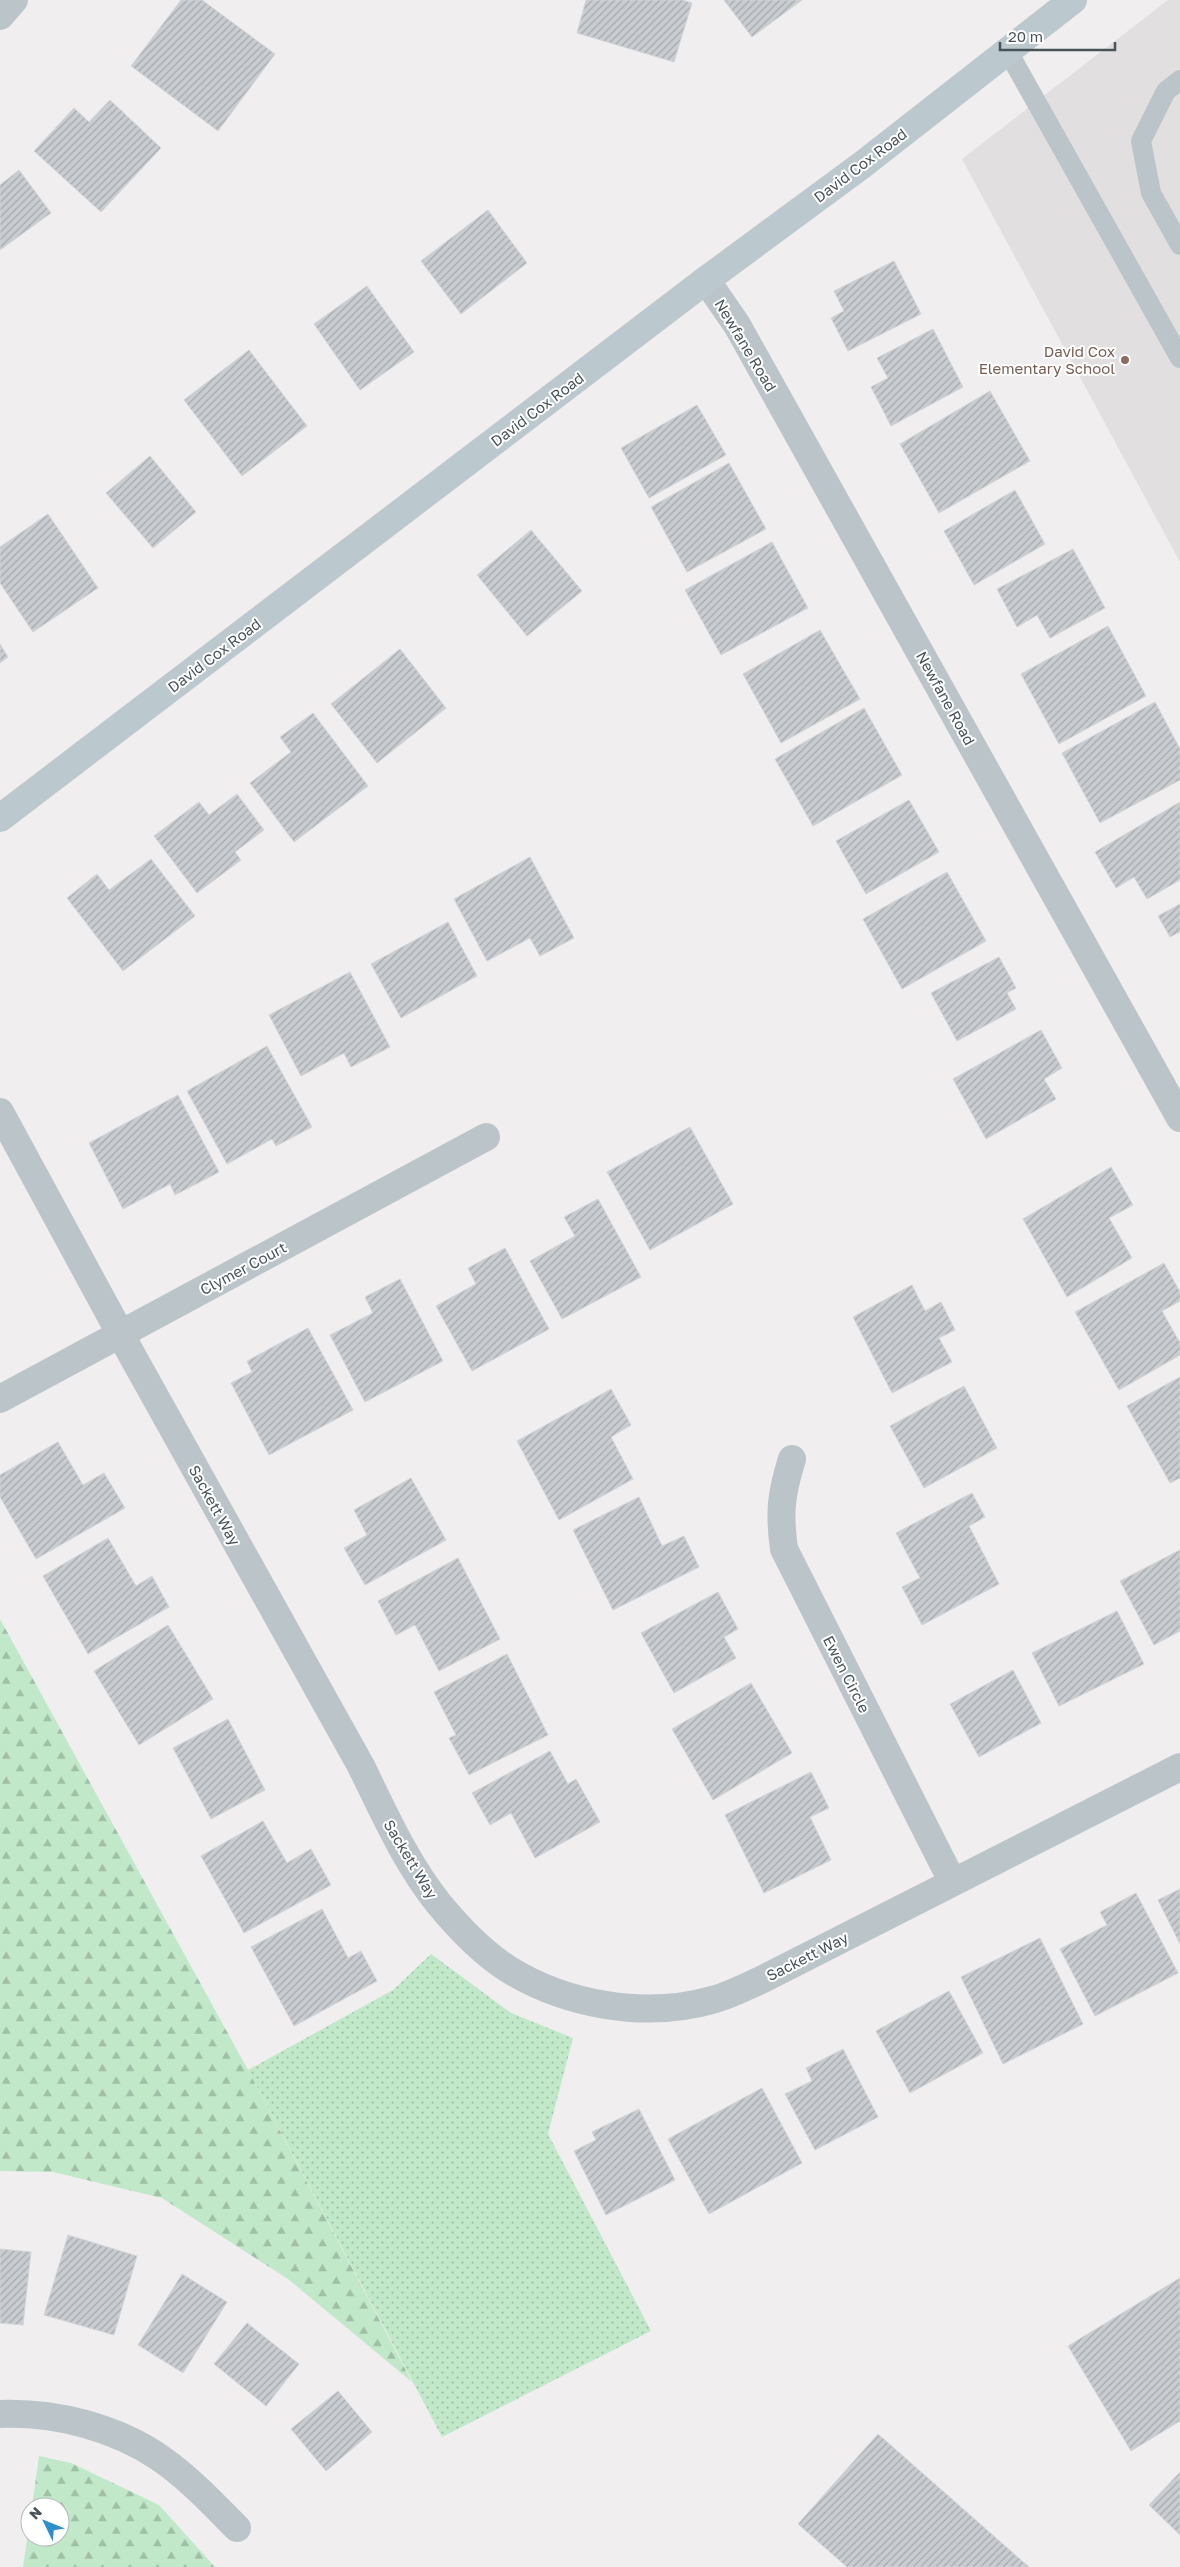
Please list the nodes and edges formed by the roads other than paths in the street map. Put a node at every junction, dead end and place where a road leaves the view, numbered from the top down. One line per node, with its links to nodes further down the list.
1 (14, 0): 3 (street)
2 (1073, 0): 4 (main road, David Cox Road)
3 (0, 16)
4 (1007, 50): 7 (main road, David Cox Road); 8 (lane)
5 (1180, 80): 6 (lane)
6 (1180, 246)
7 (706, 280): 9 (main road, David Cox Road); 11 (street, Newfane Road)
8 (1180, 358)
9 (0, 818)
10 (0, 1112): 13 (street, Sackett Way)
11 (1180, 1118)
12 (486, 1137): 13 (street, Clymer Court)
13 (121, 1334): 14 (street, Clymer Court); 17 (street, Sackett Way)
14 (0, 1400)
15 (792, 1458): 17 (street, Ewen Circle)
16 (1180, 1766): 17 (street, Sackett Way)
17 (952, 1881)
18 (0, 2414): 19 (street)
19 (238, 2528)

